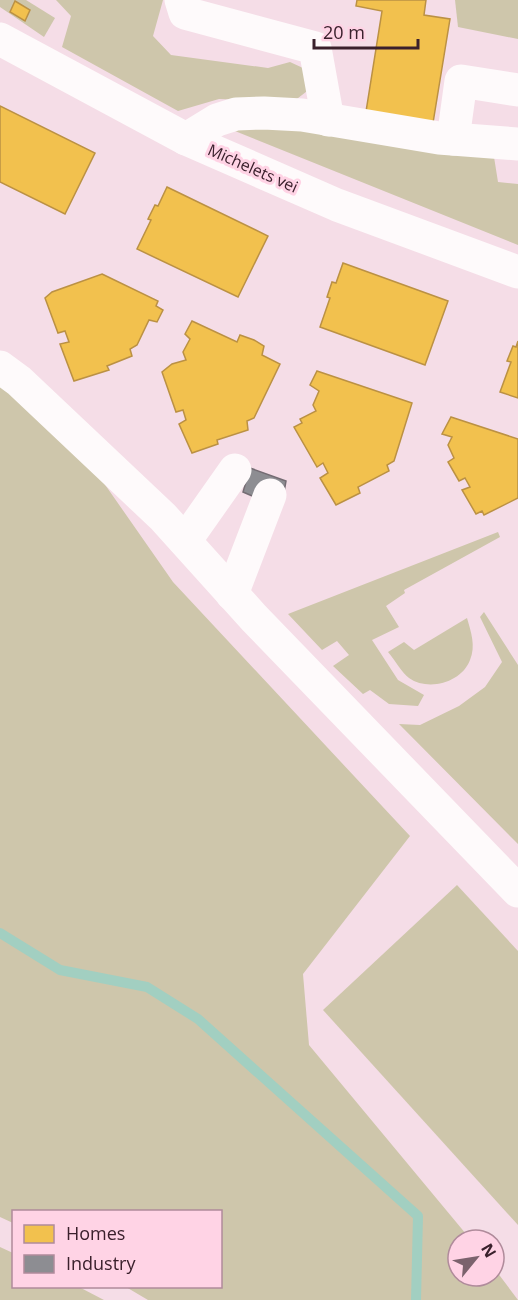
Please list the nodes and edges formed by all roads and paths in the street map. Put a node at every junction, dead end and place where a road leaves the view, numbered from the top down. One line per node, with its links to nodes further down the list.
1 (181, 0): 4 (street)
2 (0, 39): 5 (street, Michelets vei)
3 (518, 90): 6 (street)
4 (328, 120): 5 (street); 6 (street)
5 (186, 139): 8 (street, Michelets vei)
6 (453, 139): 7 (street)
7 (518, 144)
8 (518, 272)
9 (0, 367): 12 (street)
10 (235, 470): 12 (street)
11 (270, 495): 13 (street)
12 (184, 541): 13 (street)
13 (232, 594): 14 (street)
14 (518, 891)

